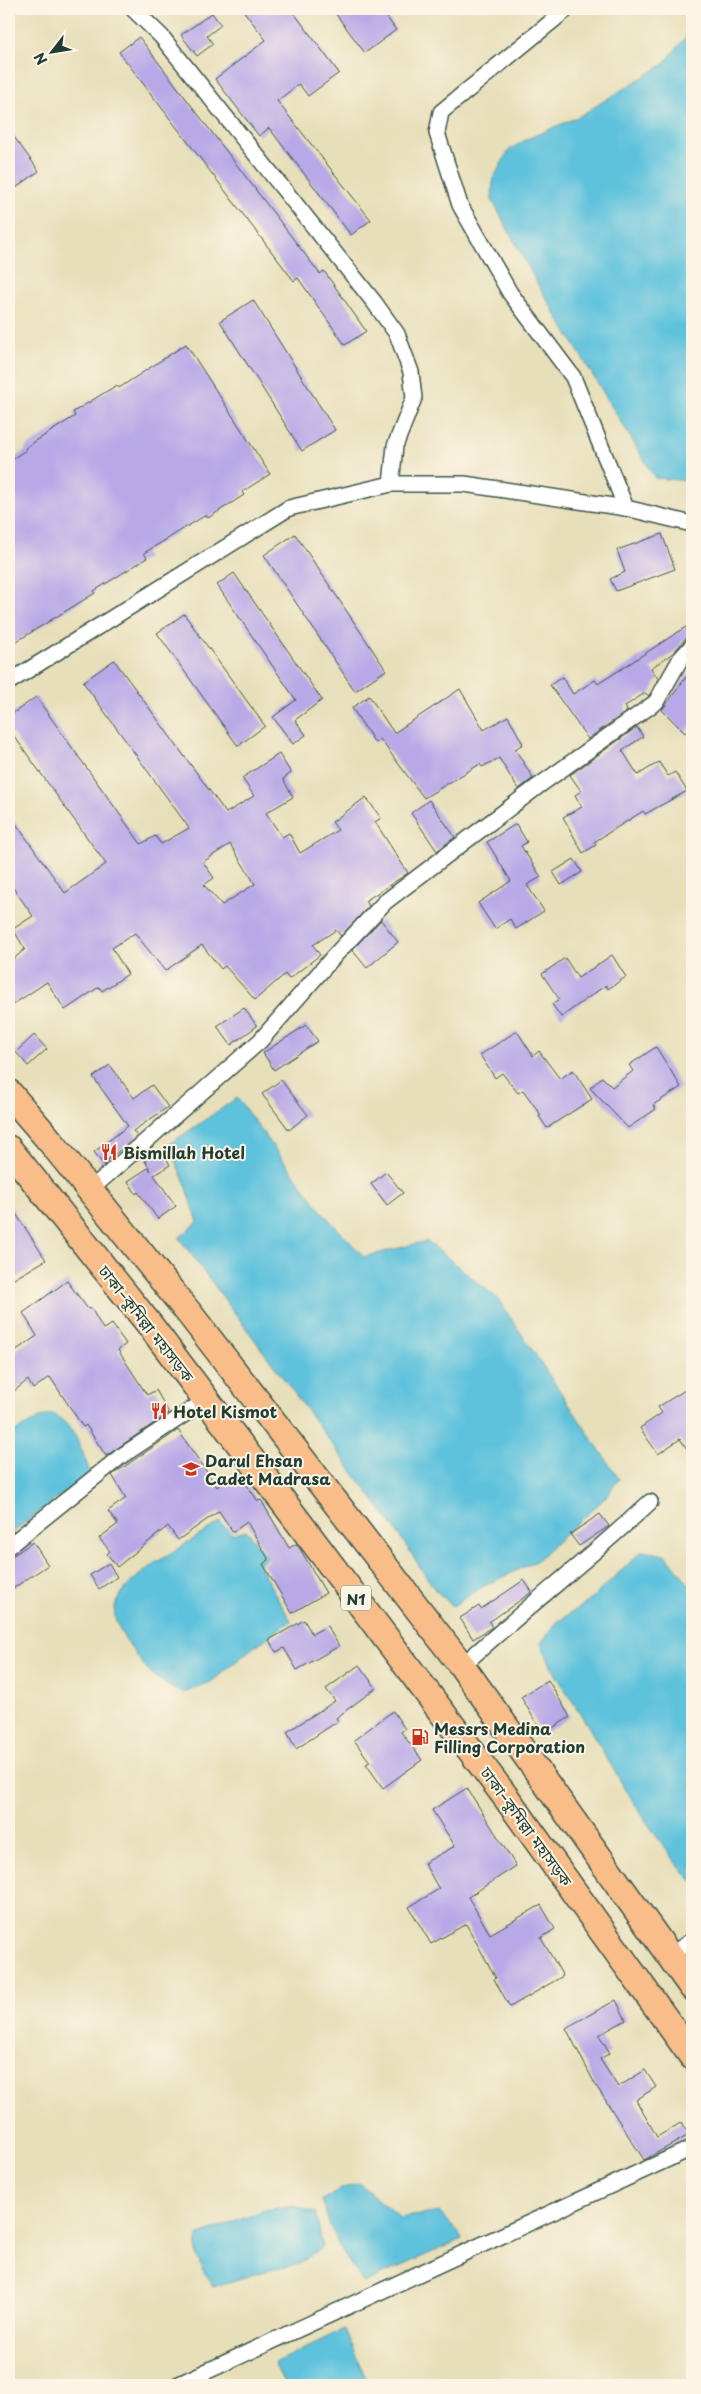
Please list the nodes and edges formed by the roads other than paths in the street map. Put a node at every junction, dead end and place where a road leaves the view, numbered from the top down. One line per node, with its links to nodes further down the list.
1 (133, 9): 3 (street)
2 (567, 9): 4 (street)
3 (391, 484): 4 (street); 7 (street)
4 (626, 508): 5 (street)
5 (692, 524)
6 (692, 646): 10 (street)
7 (9, 682)
8 (9, 1094): 10 (highway, N1)
9 (9, 1149): 11 (highway, ঢাকা–কুমিল্লা মহাসড়ক / N1)
10 (90, 1190): 14 (highway, N1)
11 (206, 1400): 13 (street); 16 (highway, ঢাকা–কুমিল্লা মহাসড়ক / N1)
12 (650, 1502): 14 (street)
13 (9, 1546)
14 (462, 1666): 15 (highway, N1)
15 (538, 1775): 16 (highway); 18 (highway, N1)
16 (508, 1800): 20 (highway, ঢাকা–কুমিল্লা মহাসড়ক / N1)
17 (692, 1940): 18 (street)
18 (670, 1956): 19 (highway, N1)
19 (692, 1988)
20 (692, 2056)
21 (692, 2148): 22 (street)
22 (177, 2385)

